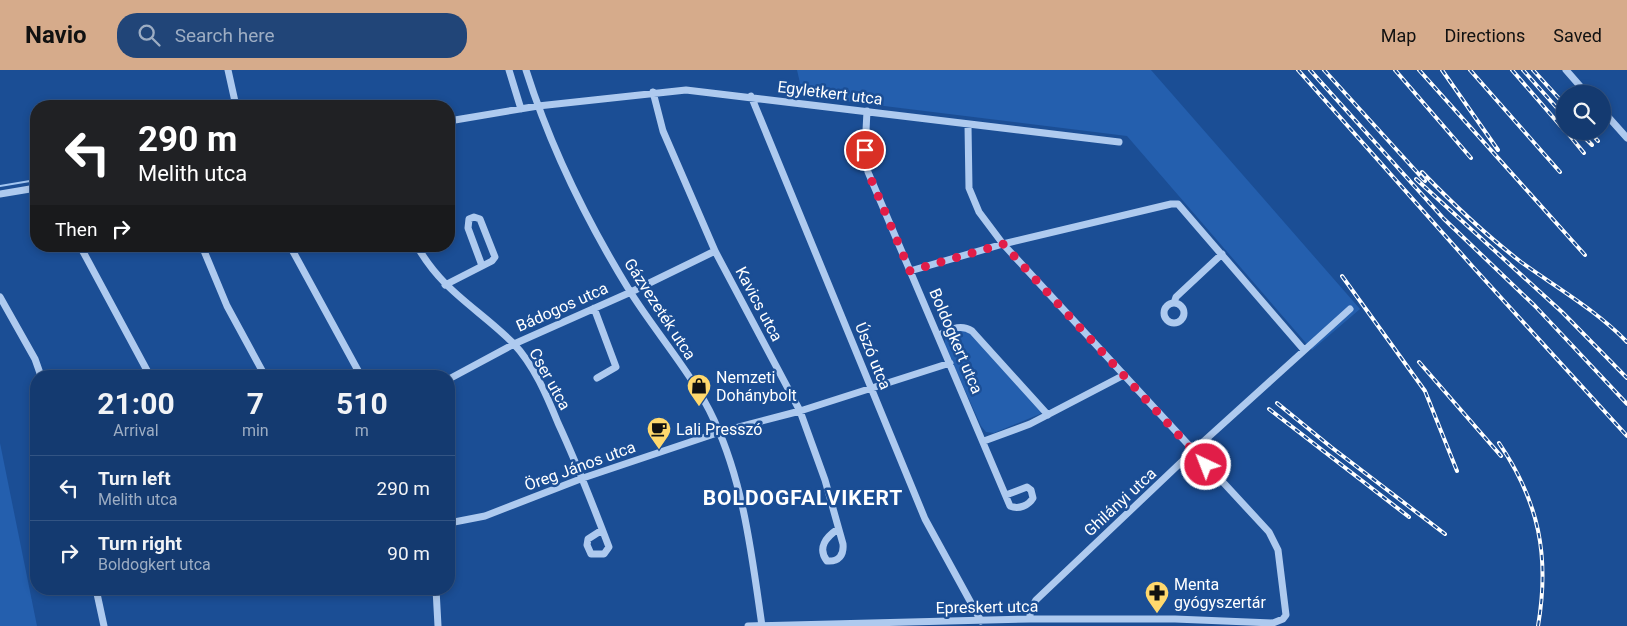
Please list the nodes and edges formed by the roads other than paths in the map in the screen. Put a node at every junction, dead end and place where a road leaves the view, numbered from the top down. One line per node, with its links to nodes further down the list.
1 (228, 70): 8 (street)
2 (509, 70): 10 (street)
3 (526, 70): 9 (street, Gázvezeték utca)
4 (1566, 70): 5 (street)
5 (1579, 85)
6 (653, 92): 7 (street, Egyletkert utca); 9 (street, Egyletkert utca); 20 (street, Kavics utca)
7 (751, 96): 11 (street, Egyletkert utca); 45 (street, Úszó utca)
8 (235, 100)
9 (538, 106): 10 (street, Egyletkert utca); 29 (street, Gázvezeték utca)
10 (521, 109): 12 (street, Egyletkert utca)
11 (867, 111): 14 (street, Egyletkert utca); 27 (street, Boldogkert utca)
12 (455, 120)
13 (1611, 120): 15 (street)
14 (968, 126): 16 (street, Egyletkert utca); 19 (street)
15 (1627, 138)
16 (1119, 142)
17 (30, 189): 18 (street)
18 (0, 194)
19 (1003, 244): 25 (street); 27 (street); 42 (street)
20 (714, 251): 29 (street, Bádogos utca); 46 (street, Kavics utca)
21 (83, 252): 39 (street)
22 (204, 252): 40 (street)
23 (293, 252): 41 (street)
24 (421, 252): 28 (street, Cser utca)
25 (1222, 254): 31 (street); 36 (street)
26 (481, 263): 28 (street)
27 (910, 271): 34 (street, Boldogkert utca)
28 (445, 285): 35 (street, Cser utca)
29 (631, 292): 32 (street, Bádogos utca); 48 (street, Gázvezeték utca)
30 (0, 297): 38 (street)
31 (1174, 303)
32 (594, 308): 35 (street, Bádogos utca); 44 (street)
33 (1350, 309): 36 (street, Ghilányi utca)
34 (939, 335): 37 (street, Boldogkert utca); 47 (street)
35 (514, 344): 43 (street, Bádogos utca); 51 (street, Cser utca)
36 (1304, 350): 50 (street, Ghilányi utca)
37 (950, 363): 45 (street, Öreg János utca); 49 (street, Boldogkert utca)
38 (38, 370)
39 (147, 370)
40 (262, 370)
41 (358, 370)
42 (1124, 375): 47 (street); 50 (street)
43 (455, 376)
44 (597, 378)
45 (871, 389): 46 (street, Öreg János utca); 59 (street, Úszó utca)
46 (800, 411): 48 (street, Öreg János utca); 54 (street, Kavics utca)
47 (1048, 415): 49 (street)
48 (720, 432): 51 (street, Öreg János utca); 64 (street, Gázvezeték utca)
49 (984, 441): 52 (street, Boldogkert utca)
50 (1193, 451): 58 (street, Ghilányi utca); 60 (street, Epreskert utca)
51 (583, 478): 53 (street, Öreg János utca); 55 (street, Cser utca)
52 (1006, 495)
53 (455, 522)
54 (838, 529)
55 (602, 530)
56 (97, 595): 61 (street)
57 (436, 595): 62 (street)
58 (1030, 619): 59 (street, Epreskert utca); 60 (street, Epreskert utca)
59 (981, 621): 64 (street, Epreskert utca)
60 (1222, 624)
61 (104, 626)
62 (438, 626)
63 (748, 626): 64 (street, Epreskert utca)
64 (762, 626)

